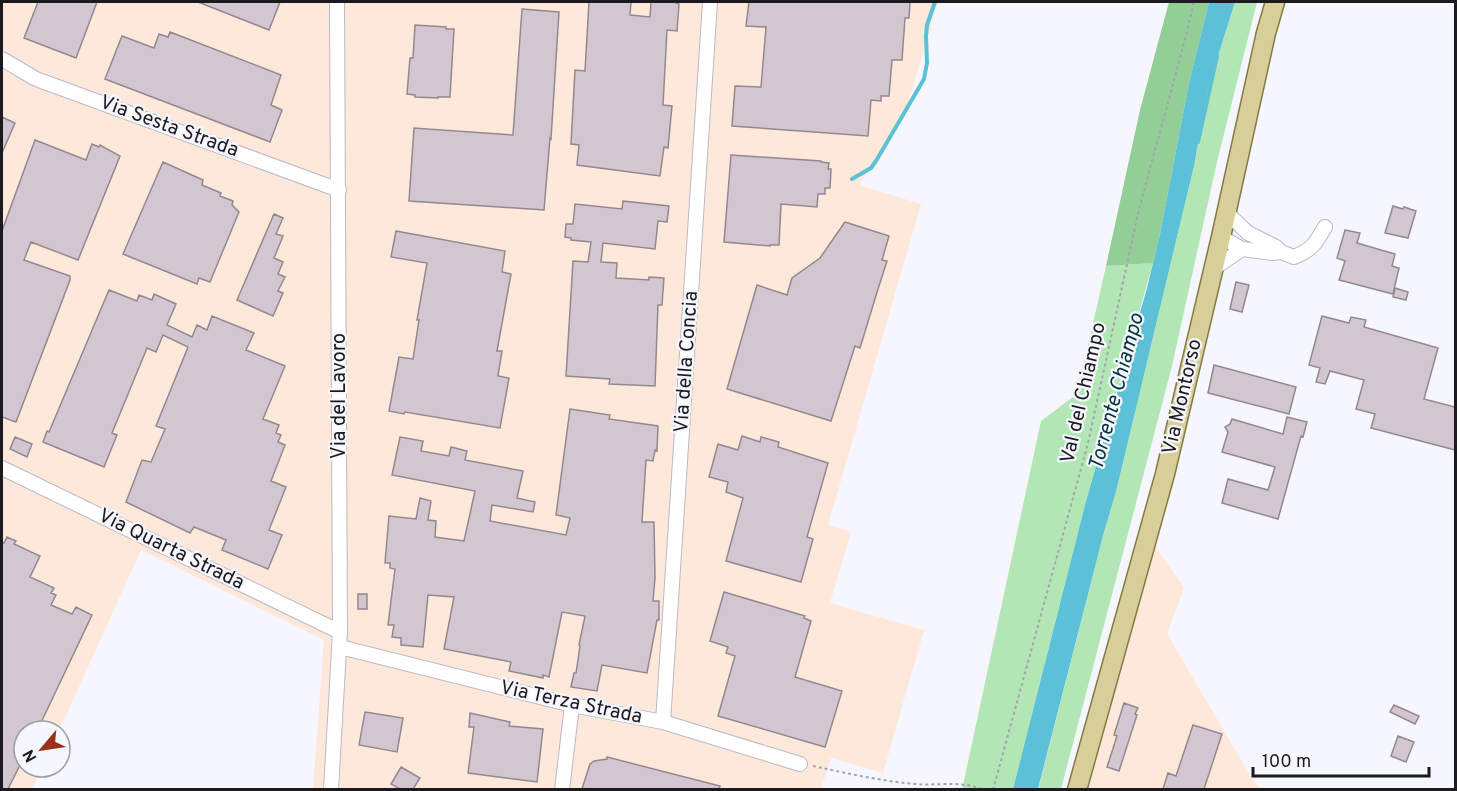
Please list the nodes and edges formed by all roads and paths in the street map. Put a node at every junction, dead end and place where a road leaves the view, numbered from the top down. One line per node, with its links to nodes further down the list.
1 (341, 2): 6 (street, Via del Lavoro)
2 (710, 2): 18 (street, Via della Concia)
3 (1194, 2): 23 (path, Val del Chiampo)
4 (1275, 2): 7 (main road, Via Montorso)
5 (2, 59): 6 (street, Via Sesta Strada)
6 (339, 190): 15 (street, Via del Lavoro)
7 (1226, 212): 9 (street); 10 (main road, Via Montorso)
8 (1325, 228): 12 (street)
9 (1248, 233): 10 (street); 12 (street)
10 (1221, 237): 11 (street); 13 (main road, Via Montorso)
11 (1242, 249): 12 (street); 13 (street)
12 (1281, 252)
13 (1213, 269): 24 (main road, Via Montorso)
14 (2, 468): 15 (street, Via Quarta Strada)
15 (340, 632): 16 (street, Via del Lavoro)
16 (340, 647): 17 (street, Via Terza Strada); 20 (street, Via del Lavoro)
17 (572, 705): 18 (street, Via Terza Strada); 21 (street)
18 (663, 722): 19 (street, Via Terza Strada)
19 (800, 764): 22 (path)
20 (331, 789)
21 (562, 789)
22 (984, 789)
23 (993, 789)
24 (1077, 789)

